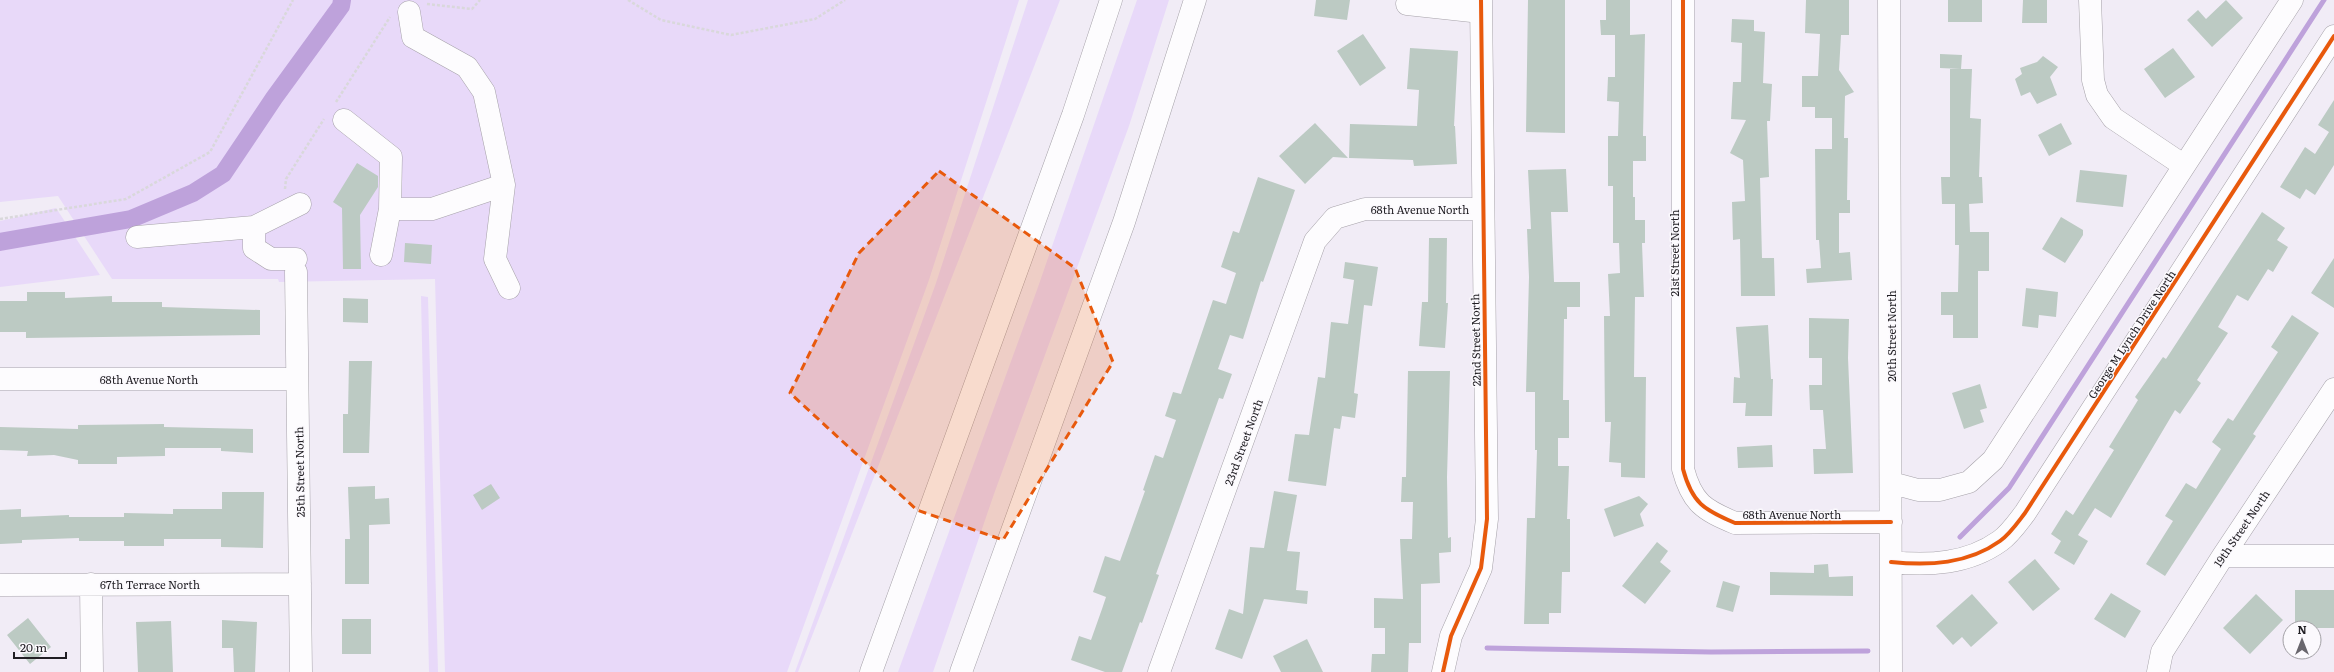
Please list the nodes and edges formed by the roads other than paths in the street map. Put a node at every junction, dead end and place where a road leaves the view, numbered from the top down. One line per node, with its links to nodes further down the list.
1 (1111, 0): 36 (main road)
2 (1195, 0): 37 (main road)
3 (1683, 0): 26 (main road, 21st Street North)
4 (1889, 0): 25 (main road, 20th Street North)
5 (2090, 0): 12 (main road)
6 (2292, 0): 12 (main road)
7 (1407, 4): 9 (main road)
8 (412, 5): 13 (main road)
9 (1481, 6): 16 (main road, 22nd Street North)
10 (2334, 36): 30 (main road, George M Lynch Drive North)
11 (344, 120): 15 (main road)
12 (2183, 165): 25 (main road)
13 (504, 185): 15 (main road); 21 (main road)
14 (300, 204): 18 (main road)
15 (390, 209): 20 (main road)
16 (1483, 209): 17 (main road, 68th Avenue North); 39 (main road, 22nd Street North)
17 (1335, 218): 38 (main road, 23rd Street North)
18 (254, 227): 19 (main road); 23 (main road, 25th Street North)
19 (137, 237)
20 (382, 255)
21 (509, 288)
22 (0, 379): 23 (main road, 68th Avenue North)
23 (297, 379): 32 (main road, 25th Street North)
24 (2334, 389): 28 (main road, 19th Street North)
25 (1892, 483): 27 (main road, 20th Street North)
26 (1699, 502): 27 (main road, 68th Avenue North)
27 (1890, 522): 30 (main road, 20th Street North)
28 (2223, 556): 29 (main road); 41 (main road, 19th Street North)
29 (2334, 556)
30 (1890, 562): 40 (main road, 20th Street North)
31 (92, 584): 32 (main road, 67th Terrace North); 33 (main road, 67th Terrace North); 34 (main road)
32 (300, 584): 35 (main road, 25th Street North)
33 (0, 585)
34 (92, 672)
35 (301, 672)
36 (871, 672)
37 (961, 672)
38 (1159, 672)
39 (1443, 672)
40 (1890, 672)
41 (2158, 672)

